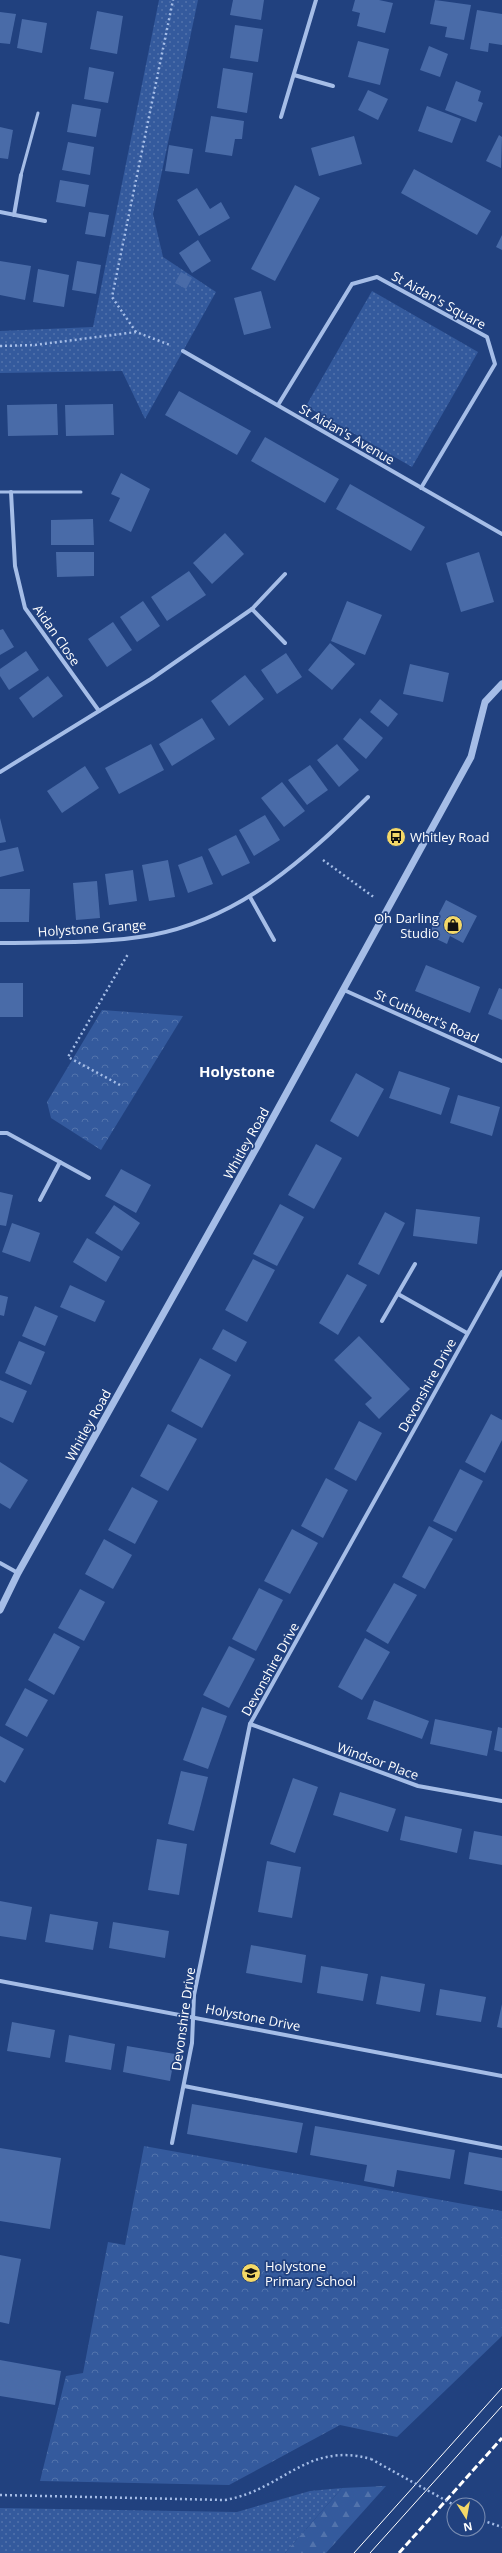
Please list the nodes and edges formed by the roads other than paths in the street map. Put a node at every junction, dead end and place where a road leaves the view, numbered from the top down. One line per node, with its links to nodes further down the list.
1 (316, 0): 2 (street)
2 (294, 75): 3 (street); 5 (street)
3 (332, 86)
4 (38, 113): 6 (lane)
5 (281, 117)
6 (20, 175): 8 (street)
7 (0, 212): 8 (street)
8 (14, 215): 9 (street)
9 (45, 221)
10 (183, 350): 11 (street, St Aidan's Avenue)
11 (278, 405): 12 (street, St Aidan's Avenue); 12 (street, St Aidan's Square)
12 (421, 488): 16 (street, St Aidan's Avenue)
13 (0, 492): 14 (lane)
14 (11, 492): 15 (lane); 21 (street, Aidan Close)
15 (81, 492)
16 (502, 534)
17 (285, 574): 18 (street)
18 (252, 609): 19 (street); 21 (street)
19 (285, 643)
20 (502, 684): 27 (street, Whitley Road)
21 (99, 711): 22 (street)
22 (0, 772)
23 (368, 797): 24 (street, Holystone Grange)
24 (250, 897): 25 (street); 26 (street, Holystone Grange)
25 (274, 940)
26 (0, 943)
27 (344, 990): 28 (street, St Cuthbert's Road); 39 (street, Whitley Road)
28 (502, 1061)
29 (0, 1133): 30 (street)
30 (60, 1162): 31 (street); 32 (street)
31 (89, 1178)
32 (40, 1200)
33 (415, 1264): 35 (street)
34 (502, 1272): 37 (street, Devonshire Drive)
35 (398, 1294): 36 (street); 37 (street, Devonshire Drive)
36 (382, 1321)
37 (467, 1333): 41 (street, Devonshire Drive)
38 (0, 1563): 39 (street)
39 (18, 1573): 40 (street, Whitley Road)
40 (0, 1610)
41 (250, 1724): 42 (street, Windsor Place); 44 (street, Devonshire Drive)
42 (502, 1801)
43 (0, 1981): 44 (street, Holystone Drive)
44 (193, 2016): 45 (street, Holystone Drive); 46 (street, Devonshire Drive)
45 (502, 2076)
46 (184, 2086): 47 (street, Devonshire Drive); 48 (street)
47 (172, 2143)
48 (502, 2148)

